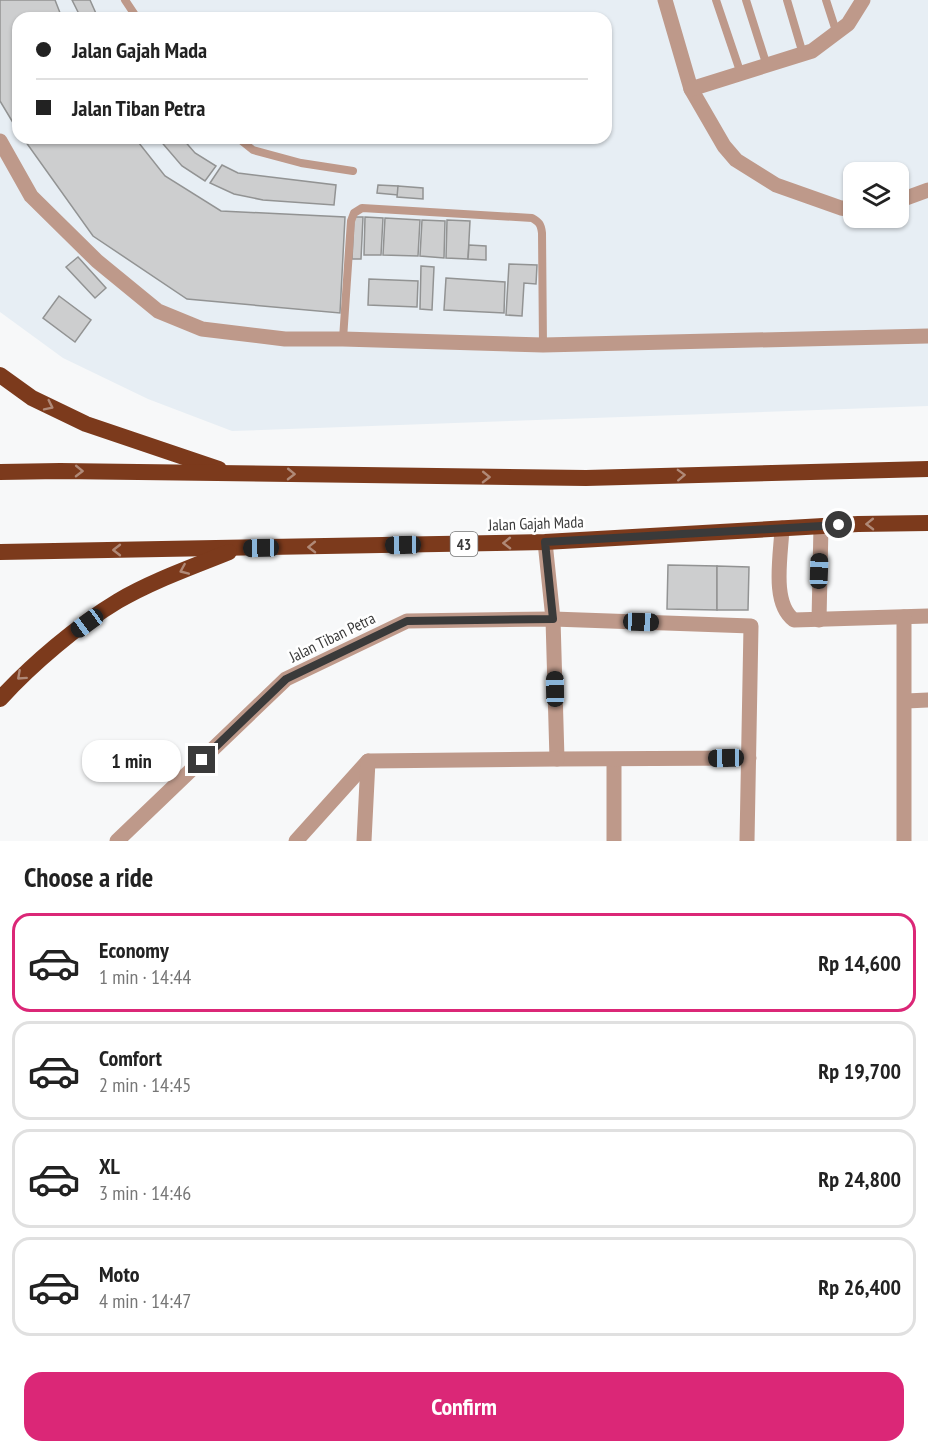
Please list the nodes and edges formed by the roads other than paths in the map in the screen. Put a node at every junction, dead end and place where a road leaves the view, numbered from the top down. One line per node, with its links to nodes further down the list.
1 (665, 0): 11 (street)
2 (716, 0): 10 (lane)
3 (746, 0): 9 (lane)
4 (788, 0): 8 (lane)
5 (826, 0): 7 (lane)
6 (863, 0): 7 (street)
7 (837, 34): 8 (street)
8 (803, 54): 9 (street)
9 (767, 66): 10 (street)
10 (741, 74): 11 (street)
11 (691, 89): 17 (street)
12 (0, 141): 19 (street)
13 (246, 144): 14 (lane)
14 (352, 171)
15 (928, 190): 16 (street)
16 (909, 197)
17 (843, 208)
18 (928, 336): 20 (street)
19 (343, 339): 20 (street); 20 (lane)
20 (543, 345)
21 (0, 375): 24 (highway, one-way to 24)
22 (928, 469): 24 (highway, one-way to 22)
23 (0, 472): 24 (highway, one-way to 24)
24 (232, 474)
25 (928, 523): 26 (highway, Jalan Gajah Mada / 43, one-way to 26)
26 (821, 526): 27 (highway, Jalan Gajah Mada / 43); 34 (street)
27 (782, 528): 28 (highway, Jalan Gajah Mada / 43); 34 (street)
28 (545, 542): 29 (highway, Jalan Gajah Mada / 43, one-way to 29); 33 (street)
29 (238, 549): 30 (highway, Jalan Gajah Mada / 43, one-way to 30); 35 (highway, one-way to 35)
30 (0, 552)
31 (928, 616): 32 (street)
32 (904, 617): 34 (street); 37 (street)
33 (553, 619): 38 (street, Jalan Tiban Petra); 39 (street); 42 (street, Jalan Tiban Petra)
34 (819, 620)
35 (0, 699)
36 (928, 700): 37 (street)
37 (906, 701): 47 (street)
38 (749, 758): 40 (street); 46 (street, Jalan Tiban Petra)
39 (557, 759): 40 (street); 41 (street)
40 (614, 760): 45 (street)
41 (368, 761): 43 (street); 44 (street)
42 (117, 841)
43 (296, 841)
44 (364, 841)
45 (614, 841)
46 (747, 841)
47 (904, 841)

